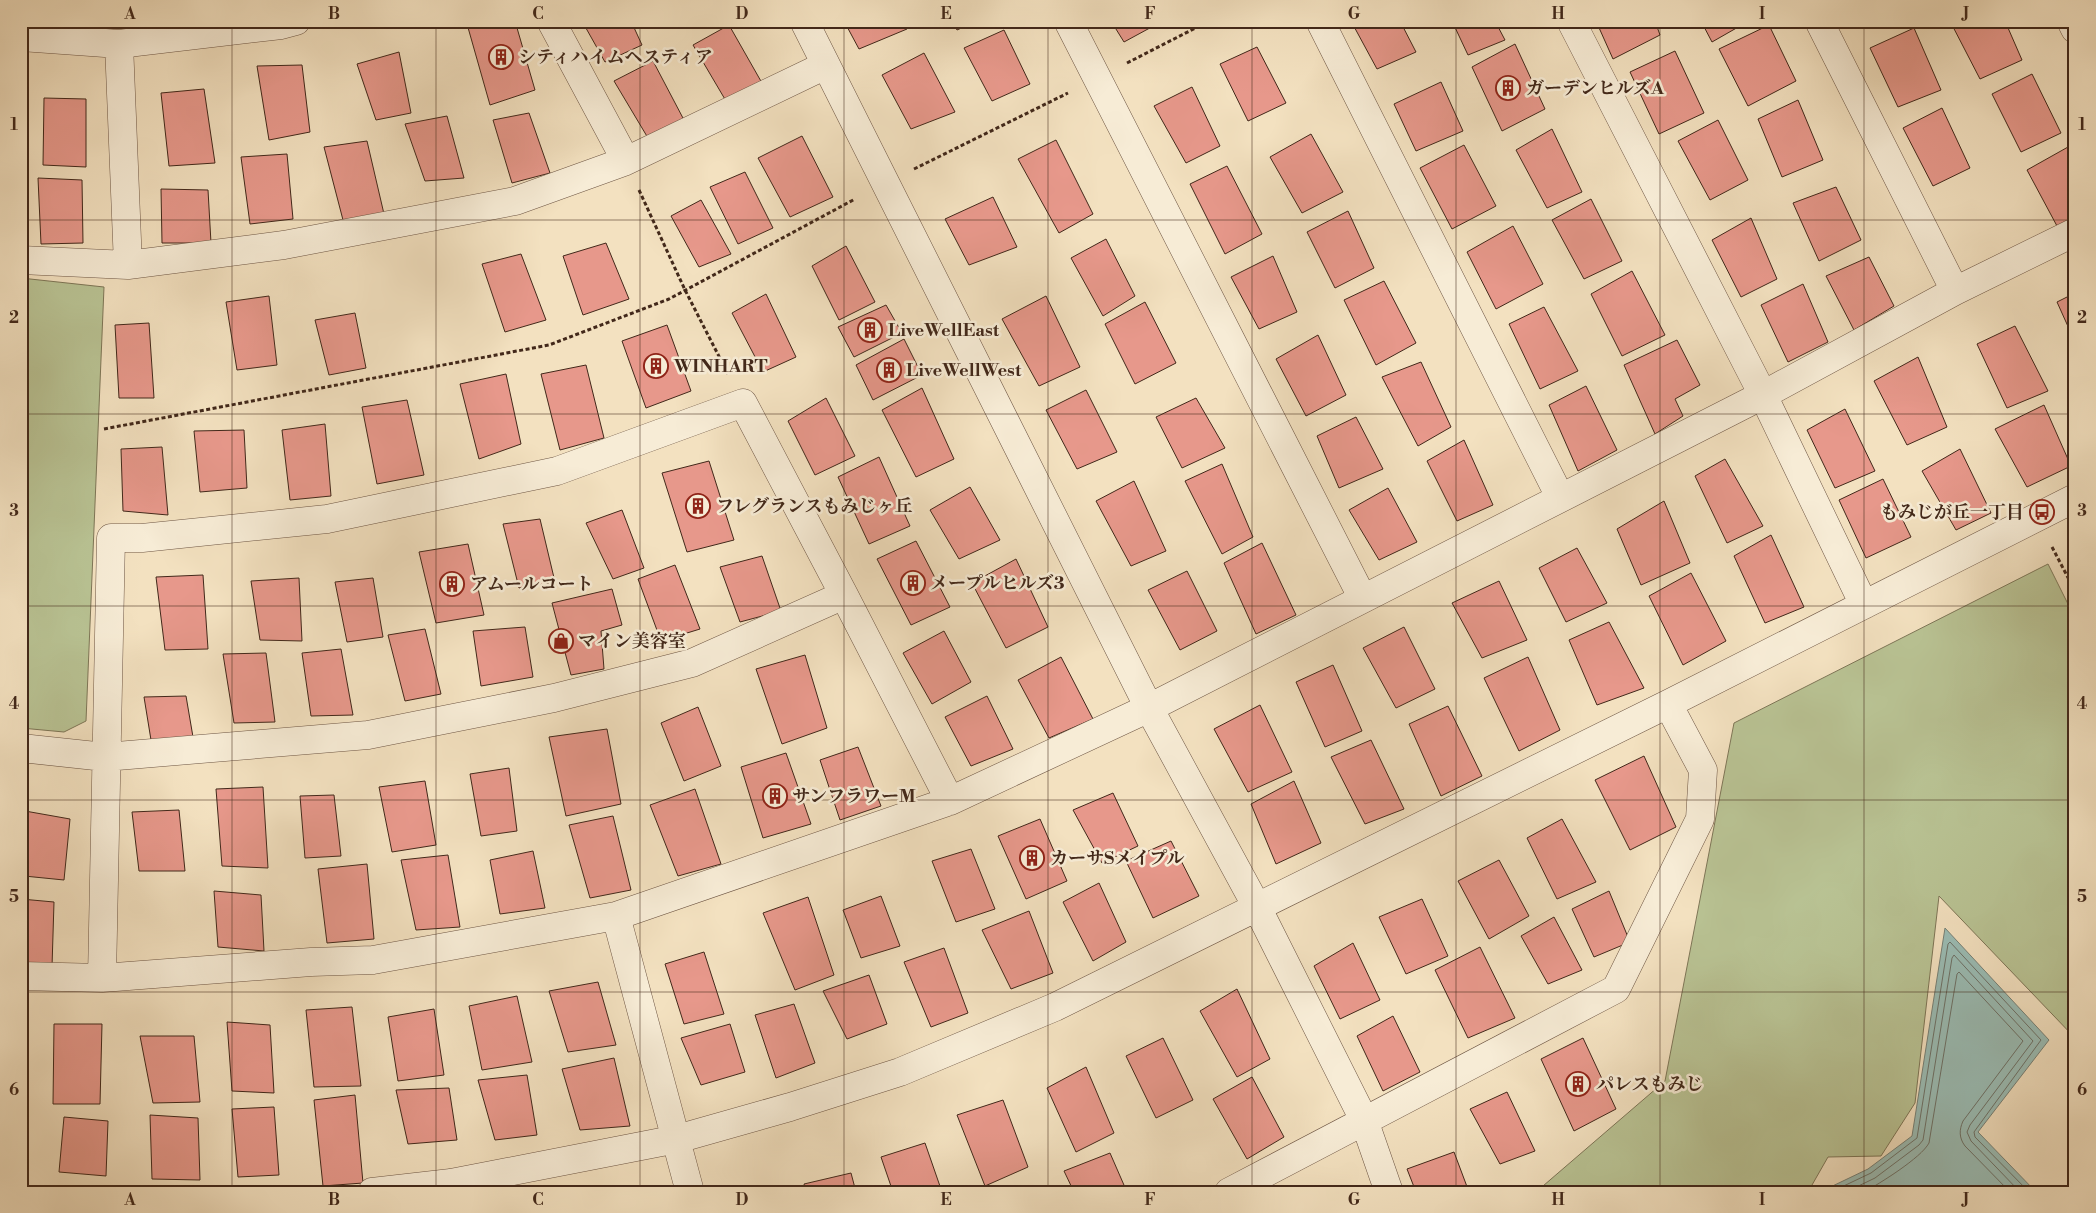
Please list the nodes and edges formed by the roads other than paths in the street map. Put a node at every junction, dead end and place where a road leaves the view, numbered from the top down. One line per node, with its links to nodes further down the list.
1 (296, 21): 11 (street)
2 (551, 21): 13 (street)
3 (804, 21): 12 (street)
4 (1068, 21): 22 (street)
5 (1320, 21): 19 (street)
6 (1571, 21): 18 (street)
7 (1819, 21): 17 (street)
8 (2070, 21): 9 (street)
9 (2075, 30)
10 (21, 37): 11 (street)
11 (119, 44): 16 (street)
12 (826, 65): 13 (street); 25 (street)
13 (626, 162): 16 (street)
14 (2075, 232): 17 (street)
15 (21, 260): 16 (street)
16 (128, 265)
17 (1956, 291): 18 (street)
18 (1763, 395): 19 (street); 23 (street)
19 (1560, 497): 22 (street)
20 (2075, 498): 23 (street)
21 (844, 595): 27 (street); 27 (street); 28 (street)
22 (1362, 597): 25 (street)
23 (1864, 605): 24 (street)
24 (1668, 704): 29 (street); 33 (street)
25 (1149, 708): 28 (street); 29 (street)
26 (21, 748): 27 (street)
27 (105, 757): 32 (street)
28 (950, 801): 30 (street)
29 (1257, 907): 33 (street); 34 (street)
30 (616, 916): 32 (street); 34 (street)
31 (21, 976): 32 (street)
32 (102, 978)
33 (1364, 1120): 37 (street); 38 (street)
34 (678, 1138): 35 (street); 36 (street)
35 (372, 1192)
36 (690, 1192)
37 (1229, 1192)
38 (1389, 1192)

